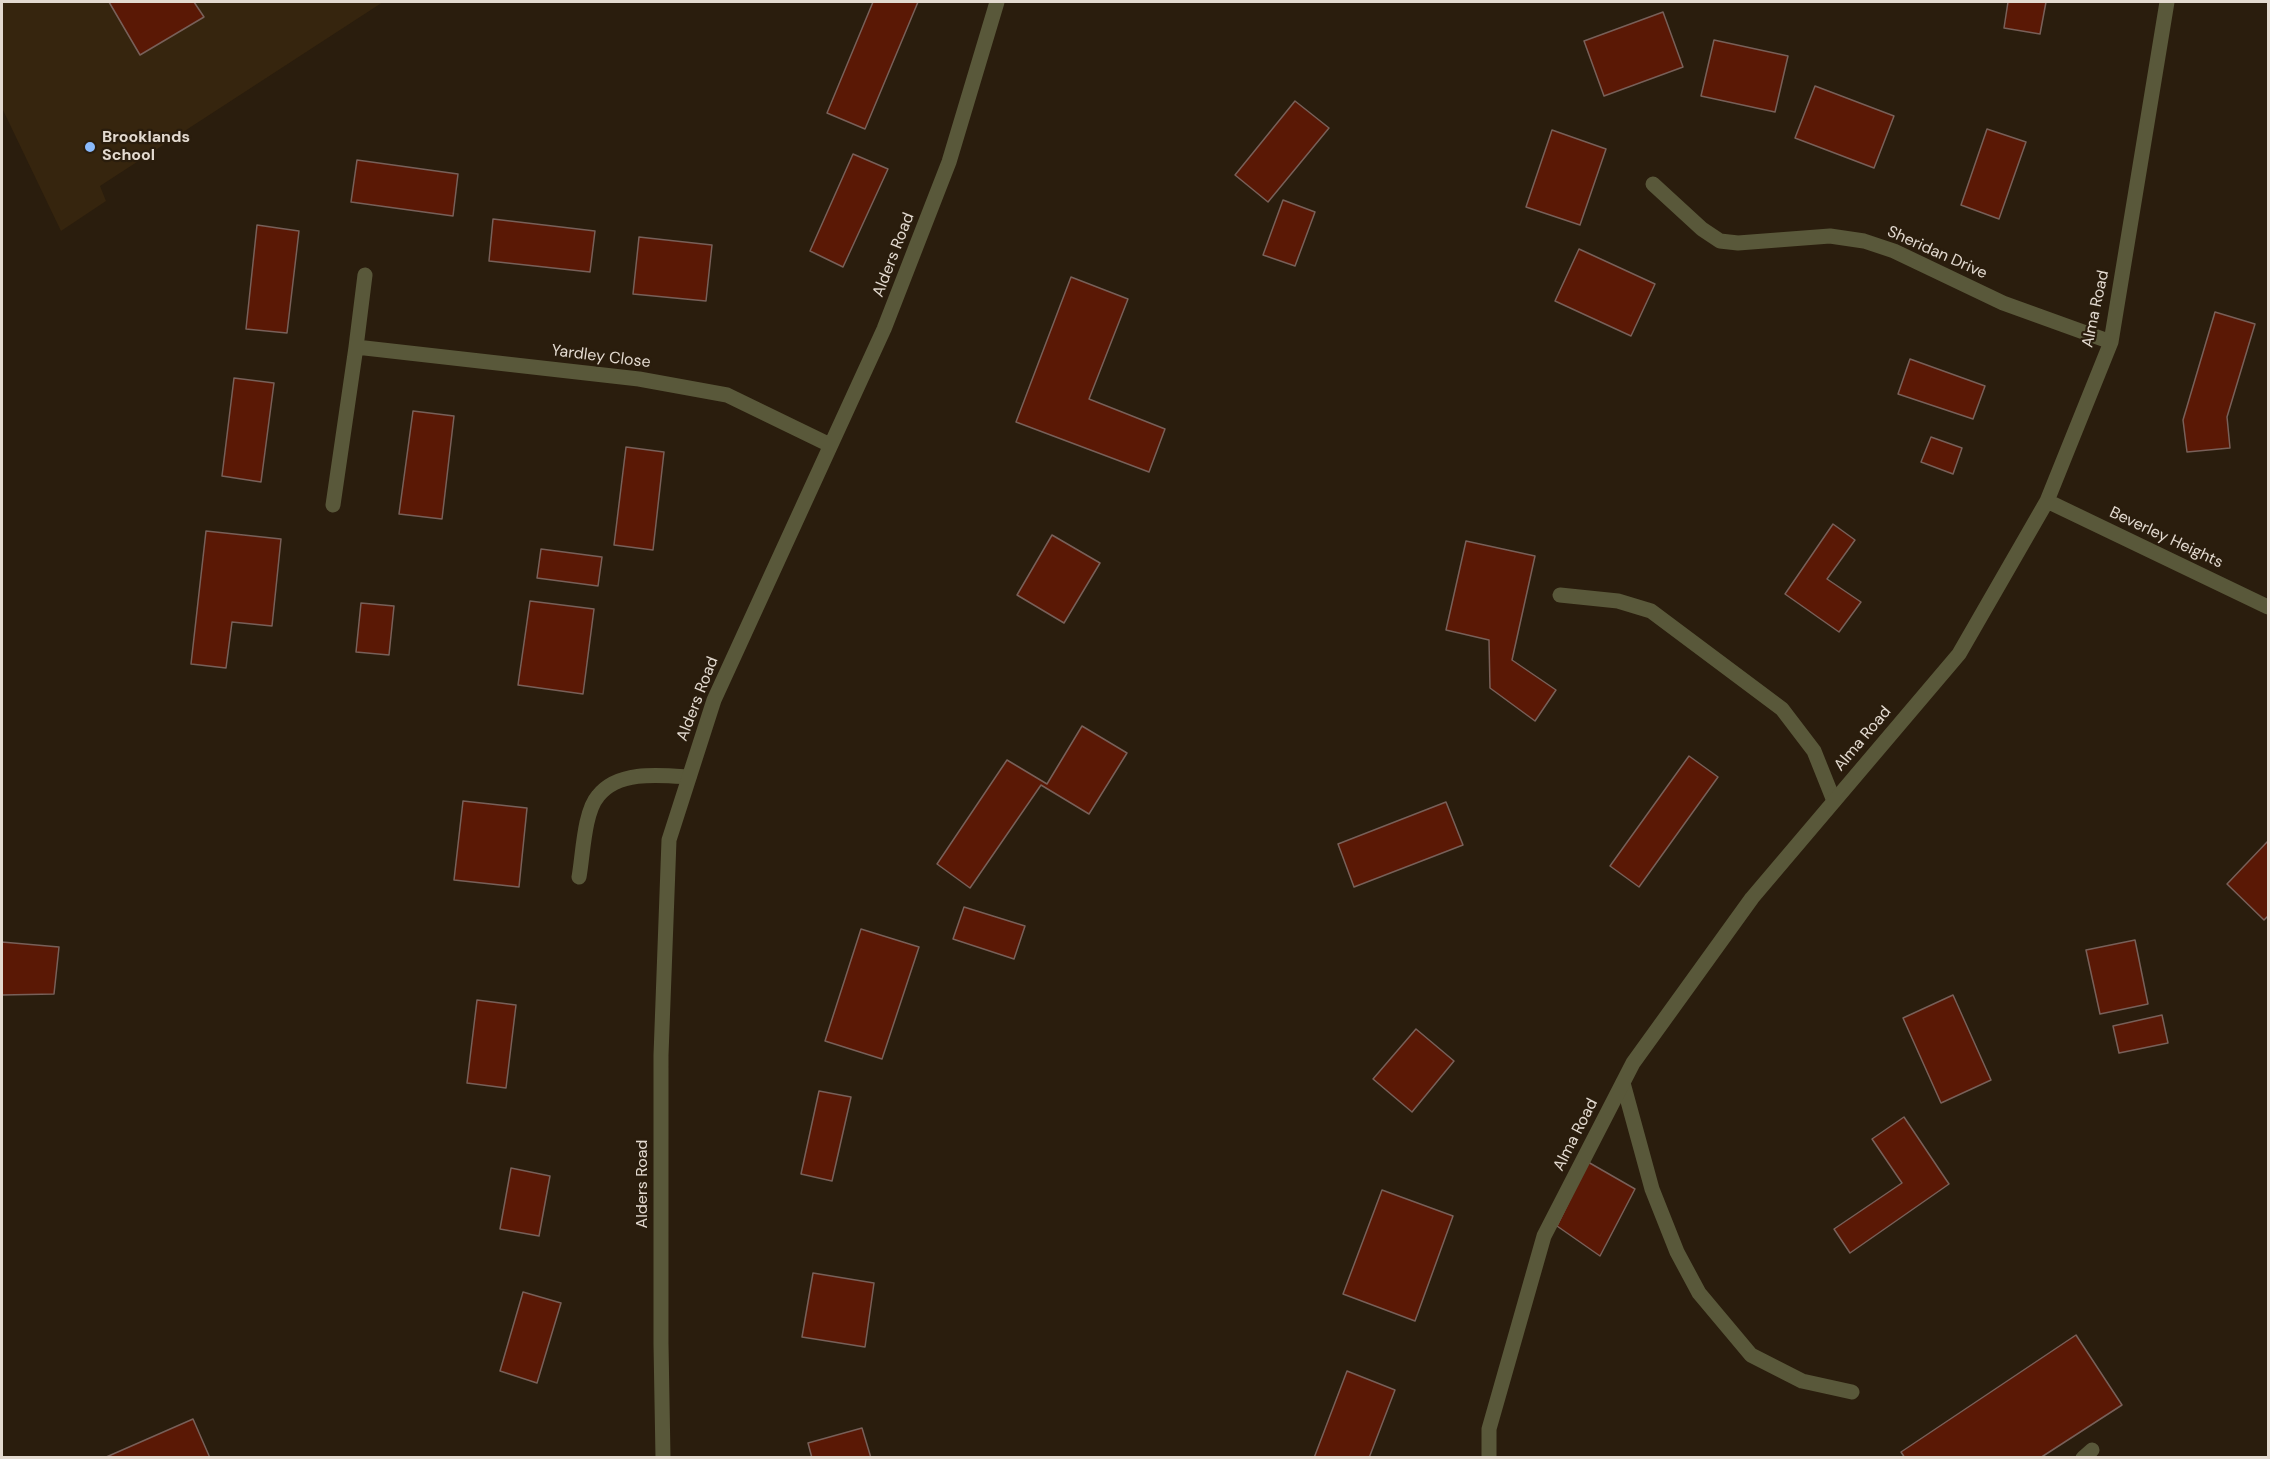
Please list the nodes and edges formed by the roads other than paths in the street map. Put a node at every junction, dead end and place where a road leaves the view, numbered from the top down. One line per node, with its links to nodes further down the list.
1 (997, 2): 7 (street, Alders Road)
2 (2167, 2): 5 (street, Alma Road)
3 (1653, 184): 5 (street, Sheridan Drive)
4 (365, 276): 6 (street)
5 (2111, 342): 8 (street, Alma Road)
6 (356, 347): 7 (street, Yardley Close); 9 (street)
7 (830, 446): 12 (street, Alders Road)
8 (2047, 501): 11 (street, Beverley Heights); 13 (street, Alma Road)
9 (333, 505)
10 (1560, 595): 13 (street)
11 (2268, 607)
12 (690, 777): 14 (street); 17 (street, Alders Road)
13 (1834, 801): 15 (street, Alma Road)
14 (579, 877)
15 (1623, 1083): 16 (street); 18 (street, Alma Road)
16 (1852, 1392)
17 (663, 1458)
18 (1489, 1458)

